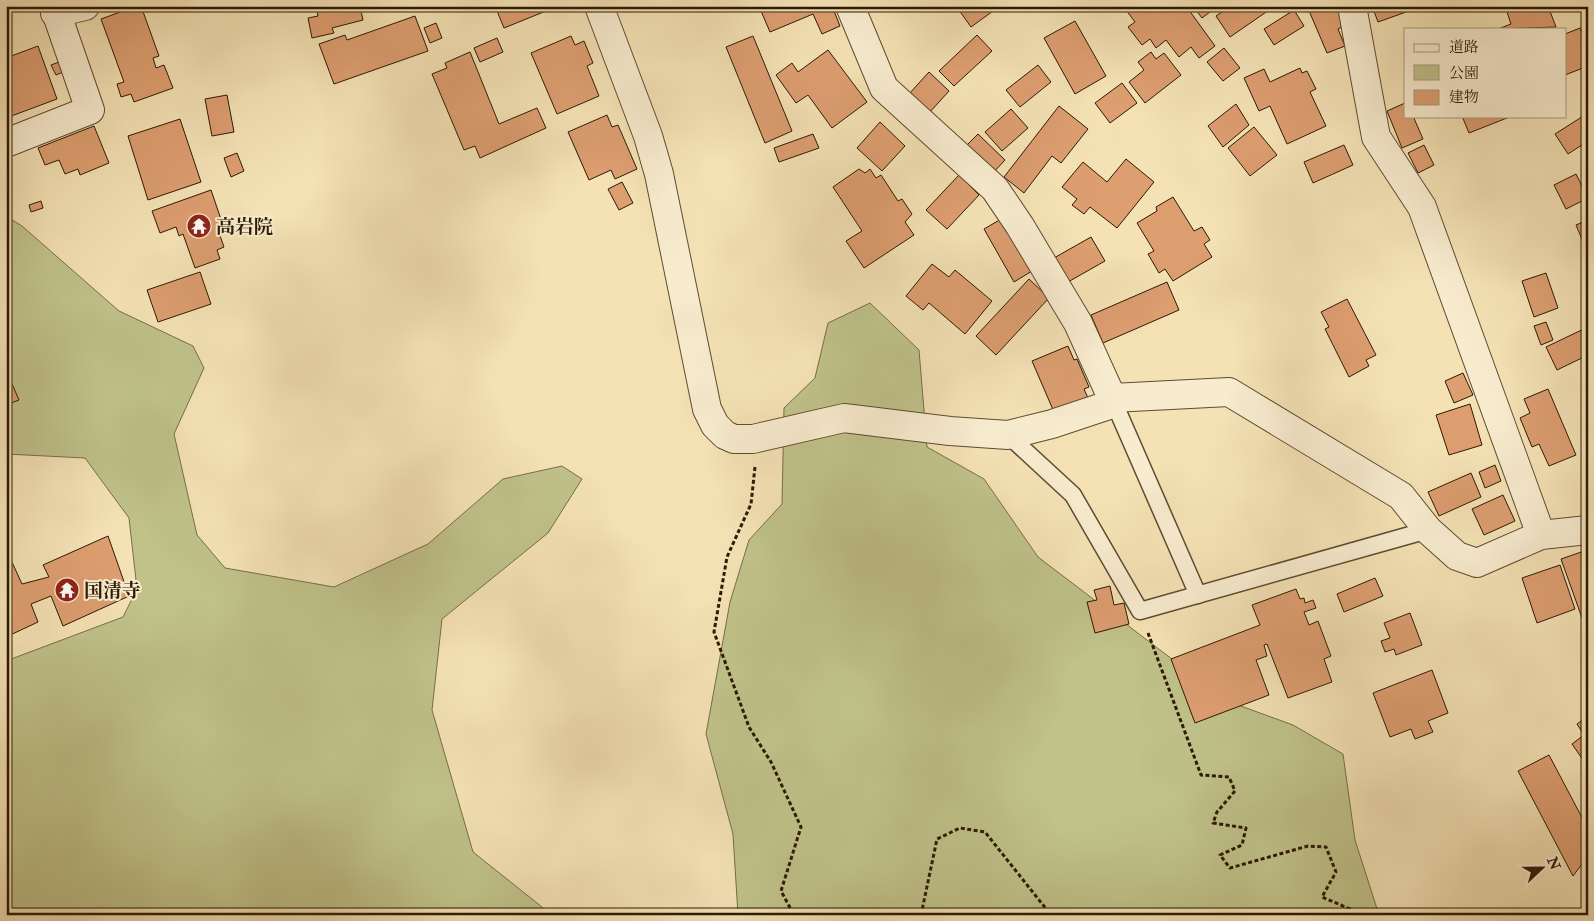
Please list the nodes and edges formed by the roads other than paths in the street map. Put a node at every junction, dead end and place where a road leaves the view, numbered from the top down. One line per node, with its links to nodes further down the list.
1 (85, 6): 5 (street)
2 (599, 6): 8 (street)
3 (850, 6): 7 (street)
4 (1352, 6): 11 (street)
5 (55, 10): 6 (street)
6 (6, 143)
7 (1113, 401): 8 (street); 9 (street); 12 (lane)
8 (1008, 435): 12 (lane)
9 (1428, 530): 11 (street); 12 (lane)
10 (1588, 530): 11 (street)
11 (1542, 535)
12 (1198, 595)

